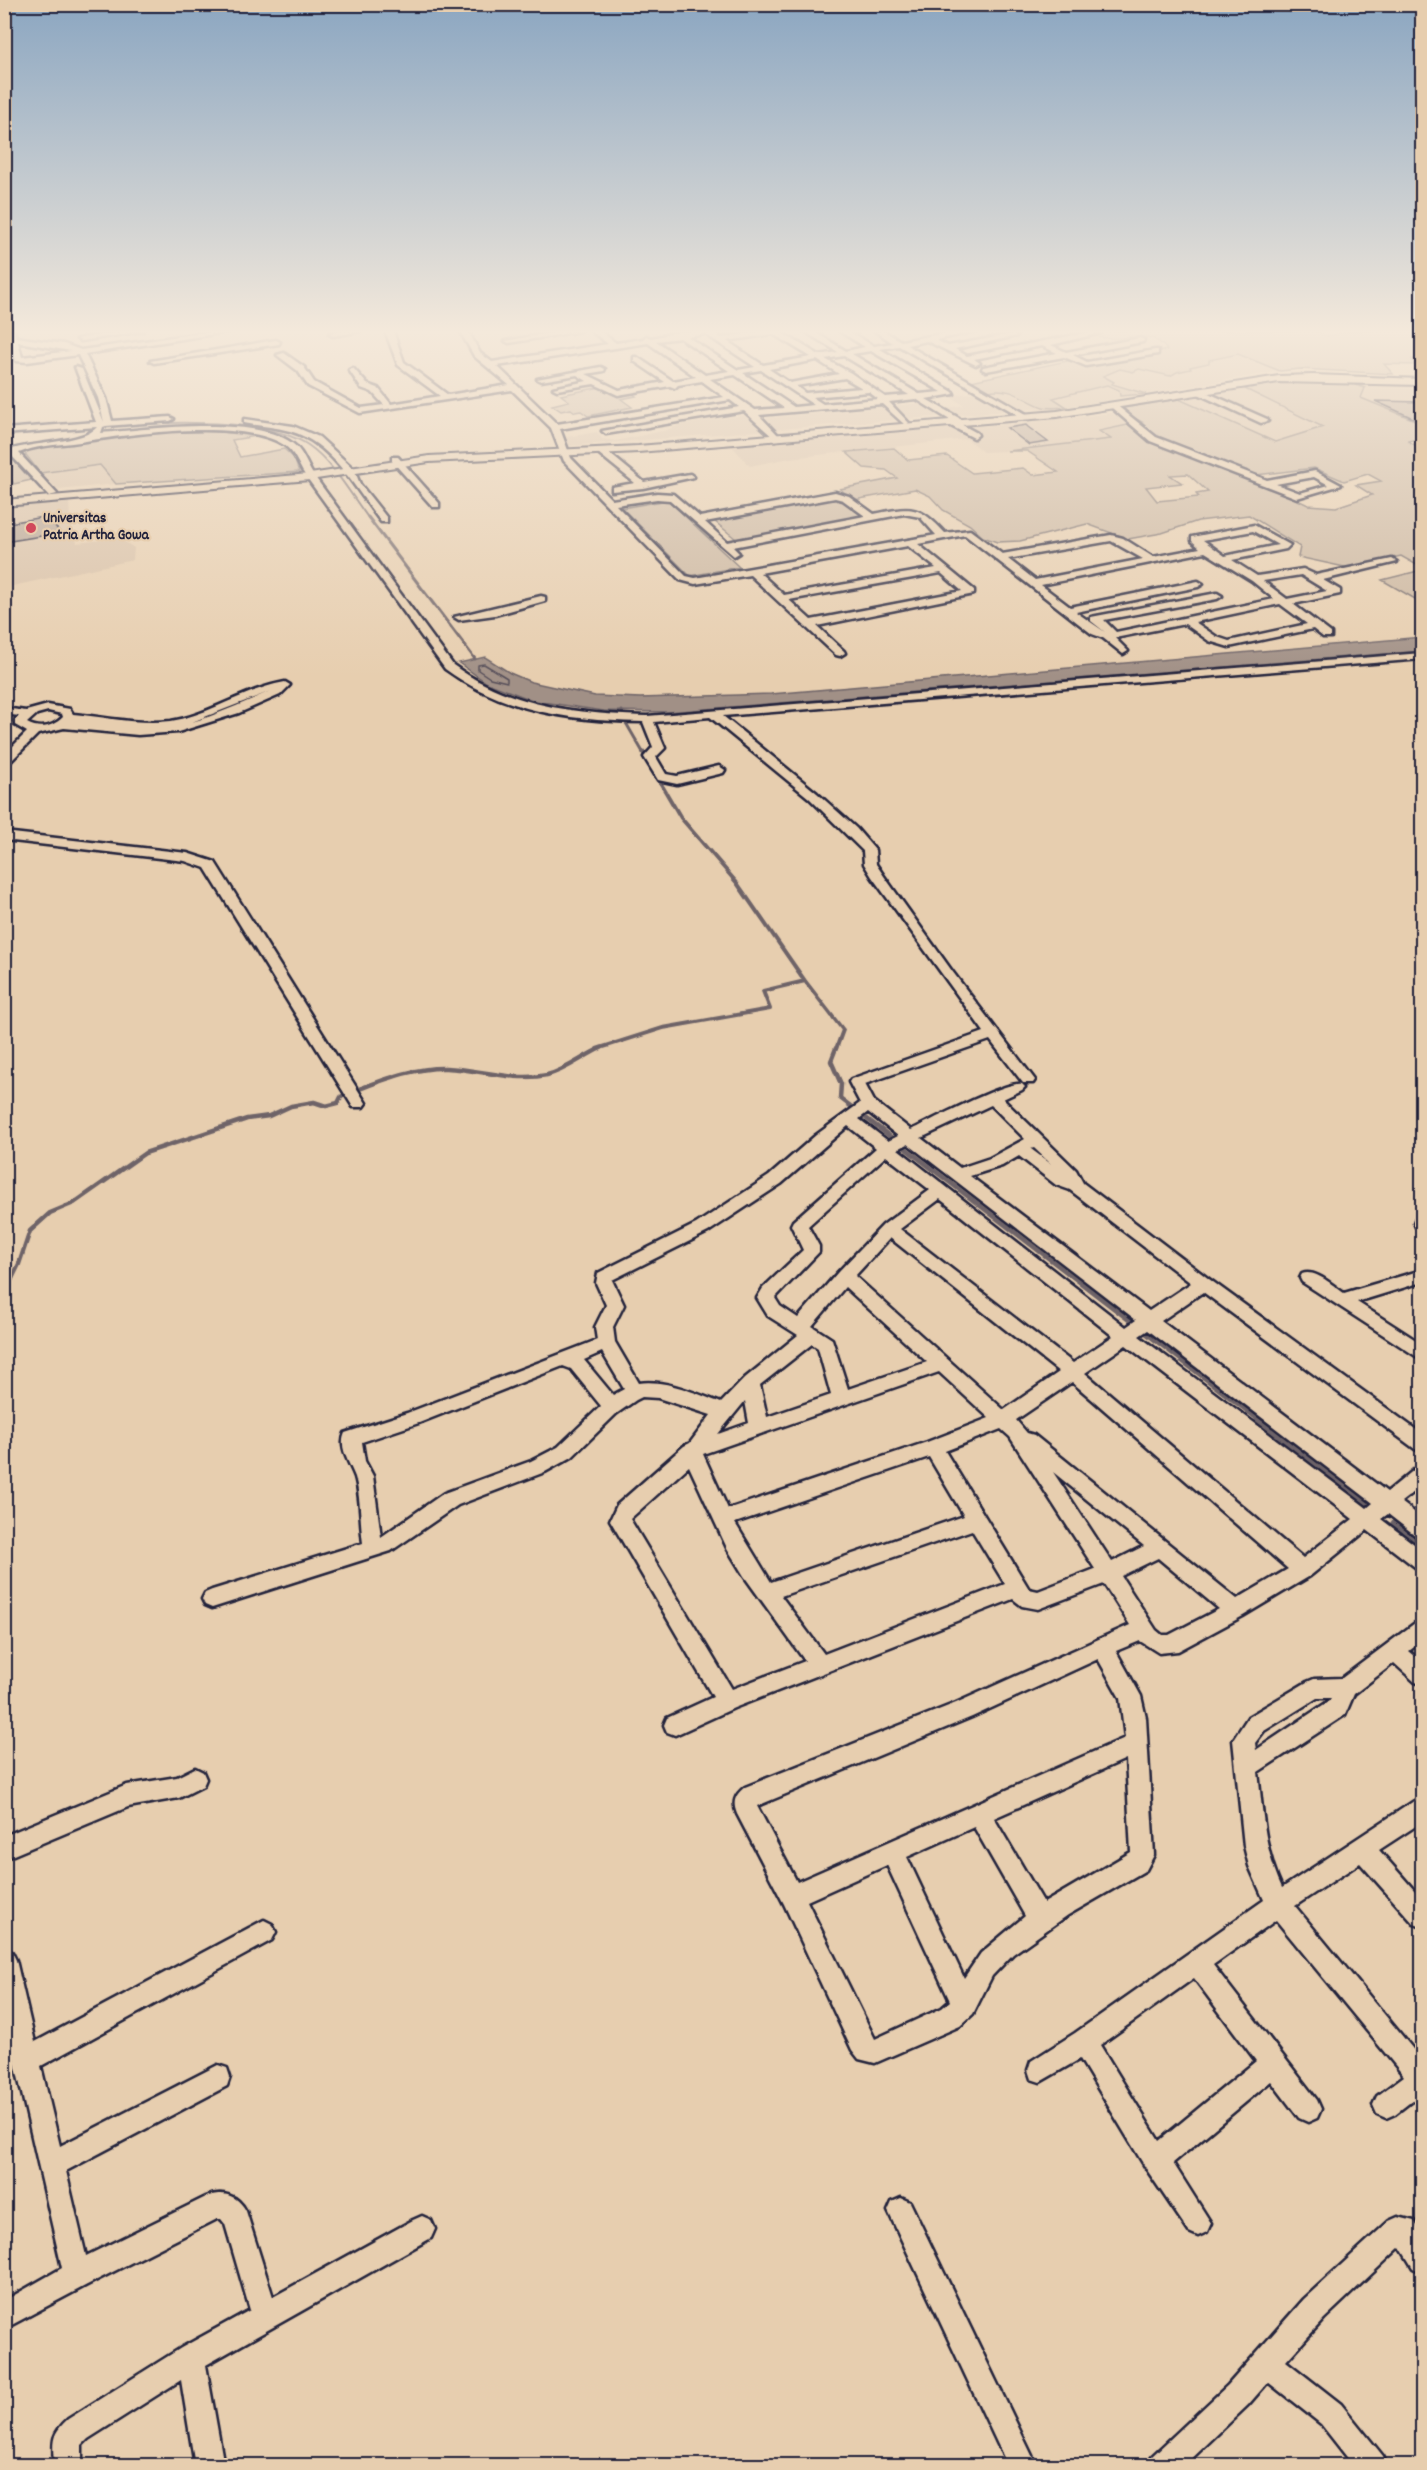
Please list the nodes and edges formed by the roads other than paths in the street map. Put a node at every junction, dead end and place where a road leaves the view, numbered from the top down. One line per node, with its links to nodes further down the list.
1 (33, 446): 17 (street)
2 (291, 446): 12 (street)
3 (323, 446): 11 (street)
4 (561, 446): 8 (street)
5 (625, 446): 8 (main road)
6 (652, 446): 9 (main road)
7 (1171, 446): 14 (street)
8 (562, 451): 9 (main road); 10 (main road); 19 (street)
9 (601, 451): 15 (street)
10 (396, 461): 11 (main road); 21 (street)
11 (346, 469): 12 (main road); 23 (street)
12 (311, 475): 17 (main road); 20 (main road); 59 (street)
13 (690, 477): 15 (street)
14 (1266, 483): 14 (street)
15 (643, 484): 16 (street)
16 (615, 489)
17 (52, 494): 18 (main road)
18 (4, 497)
19 (608, 503): 24 (street); 35 (street)
20 (4, 504)
21 (436, 505)
22 (874, 518): 24 (street); 25 (street); 27 (street)
23 (384, 520)
24 (699, 520): 27 (street)
25 (942, 536): 26 (street); 30 (street)
26 (911, 543): 34 (street); 35 (street)
27 (726, 545): 29 (street)
28 (1207, 549): 31 (street); 31 (street); 32 (street)
29 (734, 553)
30 (1002, 557): 32 (street); 38 (street)
31 (1224, 559): 37 (street)
32 (1151, 560): 38 (street)
33 (1392, 562): 36 (street)
34 (943, 570): 41 (street); 48 (street)
35 (753, 572): 41 (street)
36 (1317, 578): 37 (street); 42 (street)
37 (1255, 579): 42 (street)
38 (1035, 583): 43 (street)
39 (1217, 596): 43 (street); 44 (street); 46 (street)
40 (541, 599): 45 (street)
41 (781, 599): 48 (street)
42 (1284, 601): 44 (street); 49 (street)
43 (1074, 609): 46 (street); 50 (street)
44 (1234, 609): 47 (street)
45 (459, 617)
46 (1095, 619): 50 (street)
47 (1186, 620): 49 (street); 50 (street)
48 (808, 624): 53 (street)
49 (1314, 626): 51 (street)
50 (1112, 635): 52 (street)
51 (1327, 635)
52 (1123, 651)
53 (840, 653)
54 (1422, 656): 56 (street)
55 (4, 711): 57 (street)
56 (712, 713): 59 (street); 65 (street)
57 (24, 717): 58 (street); 60 (street); 61 (street)
58 (4, 718)
59 (647, 719): 63 (street)
60 (65, 721): 60 (street); 61 (street)
61 (35, 730): 62 (street)
62 (4, 762)
63 (719, 771)
64 (4, 836): 67 (street)
65 (993, 1034): 66 (street); 68 (street)
66 (992, 1097): 70 (street); 71 (street)
67 (358, 1103)
68 (868, 1104): 69 (street); 70 (street)
69 (848, 1118): 72 (street); 88 (street)
70 (909, 1137): 72 (street); 75 (street)
71 (1036, 1139): 73 (street); 76 (street)
72 (888, 1148): 78 (street); 86 (street)
73 (1020, 1149): 74 (street); 76 (street)
74 (996, 1162): 75 (street); 77 (street)
75 (957, 1175): 77 (street)
76 (1076, 1186): 83 (street)
77 (973, 1187): 85 (street)
78 (941, 1190): 79 (street); 87 (street)
79 (889, 1229): 80 (street); 92 (street)
80 (844, 1276): 86 (street); 91 (street)
81 (1308, 1278): 84 (street)
82 (1420, 1279): 84 (street)
83 (1203, 1283): 85 (street); 100 (street)
84 (1343, 1300): 89 (street)
85 (1147, 1321): 87 (street); 104 (street)
86 (806, 1331): 93 (street); 95 (street)
87 (1126, 1336): 92 (street); 107 (street)
88 (606, 1343): 90 (street); 94 (street)
89 (1422, 1353)
90 (569, 1359): 96 (street); 109 (street)
91 (941, 1364): 95 (street); 99 (street)
92 (1072, 1372): 99 (street); 112 (street)
93 (751, 1383): 97 (street); 98 (street)
94 (635, 1392): 96 (street); 97 (street)
95 (841, 1398): 98 (street)
96 (611, 1406): 109 (street)
97 (724, 1412): 102 (street)
98 (759, 1425): 102 (street)
99 (1010, 1426): 101 (street); 110 (street); 113 (street)
100 (1422, 1444)
101 (933, 1448): 105 (street); 106 (street)
102 (694, 1450): 105 (street); 125 (street)
103 (1422, 1475): 104 (street)
104 (1388, 1503): 107 (street); 108 (street)
105 (724, 1518): 115 (street)
106 (976, 1520): 114 (street); 115 (street)
107 (1366, 1520): 111 (street); 112 (street)
108 (1422, 1529)
109 (373, 1548): 116 (street)
110 (1160, 1548): 113 (street); 117 (street)
111 (1422, 1561)
112 (1303, 1570): 117 (street)
113 (1108, 1573): 114 (street); 118 (street)
114 (1018, 1588): 122 (street)
115 (767, 1592): 122 (street)
116 (212, 1599)
117 (1236, 1610): 118 (street)
118 (1144, 1629): 120 (street)
119 (1422, 1629): 121 (street)
120 (1103, 1648): 127 (street); 135 (street)
121 (1395, 1651): 123 (street); 124 (street)
122 (820, 1666): 125 (street)
123 (1422, 1675)
124 (1346, 1687): 128 (street); 128 (street)
125 (727, 1701): 126 (street)
126 (675, 1725)
127 (1136, 1744): 131 (street); 138 (street)
128 (1248, 1766): 136 (street)
129 (195, 1779): 132 (street)
130 (1422, 1809): 133 (street)
131 (979, 1814): 134 (street); 138 (street)
132 (4, 1848)
133 (1364, 1850): 136 (street); 137 (street)
134 (893, 1852): 135 (street); 142 (street)
135 (792, 1896): 142 (street)
136 (1278, 1904): 141 (street); 148 (street)
137 (1422, 1916)
138 (1040, 1919): 142 (street)
139 (264, 1932): 144 (street)
140 (4, 1960): 144 (street)
141 (1197, 1962): 143 (street); 145 (street)
142 (964, 2005)
143 (1084, 2042): 146 (street); 151 (street)
144 (26, 2061): 152 (street)
145 (1273, 2063): 150 (street); 151 (street)
146 (1040, 2070)
147 (218, 2077): 152 (street)
148 (1422, 2079): 149 (street)
149 (1386, 2105)
150 (1308, 2109)
151 (1156, 2161): 154 (street)
152 (50, 2165): 157 (street)
153 (901, 2211): 164 (street)
154 (1198, 2223)
155 (422, 2229): 158 (street)
156 (1422, 2259): 161 (street)
157 (77, 2275): 158 (street); 159 (street)
158 (265, 2315): 160 (street)
159 (4, 2316)
160 (191, 2358): 162 (street); 163 (street)
161 (1266, 2363): 165 (street); 166 (street)
162 (68, 2466)
163 (210, 2466)
164 (1023, 2466)
165 (1162, 2466)
166 (1373, 2466)

